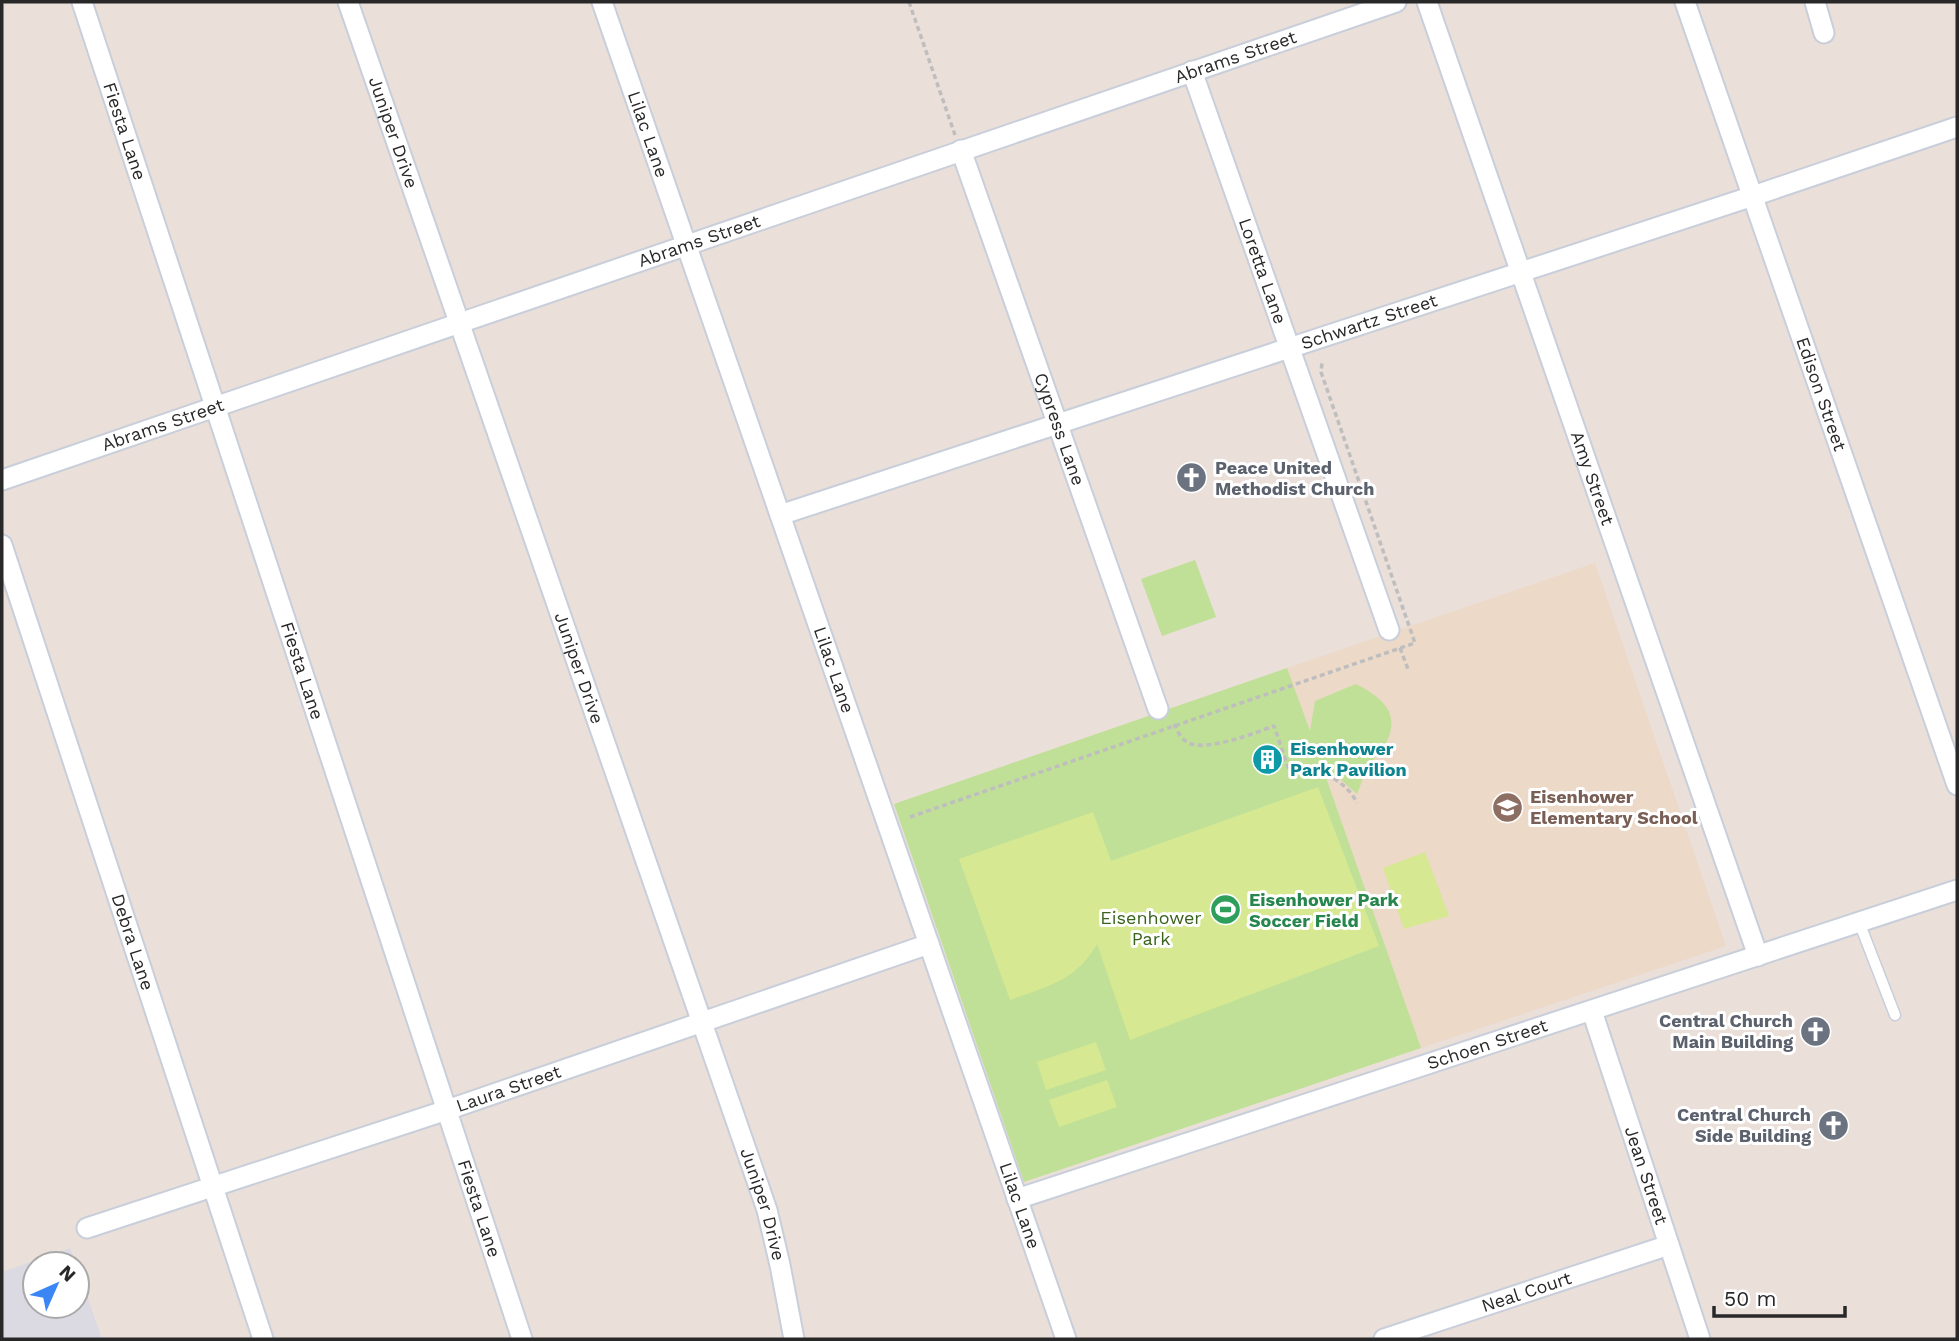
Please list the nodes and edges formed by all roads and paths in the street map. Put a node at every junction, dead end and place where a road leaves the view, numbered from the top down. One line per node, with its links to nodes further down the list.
1 (82, 2): 19 (street, Fiesta Lane)
2 (348, 2): 16 (street, Juniper Drive)
3 (602, 2): 14 (street, Lilac Lane)
4 (909, 2): 12 (path)
5 (1396, 2): 10 (street, Abrams Street)
6 (1427, 2): 15 (street, Amy Street)
7 (1685, 2): 13 (street, Edison Street)
8 (1815, 2): 9 (street)
9 (1824, 33)
10 (1192, 71): 12 (street, Abrams Street); 17 (street, Loretta Lane)
11 (1957, 127): 13 (street, Schwartz Street)
12 (961, 150): 14 (street, Abrams Street); 20 (street, Cypress Lane)
13 (1753, 197): 15 (street, Schwartz Street); 29 (street, Edison Street)
14 (686, 244): 16 (street, Abrams Street); 22 (street, Lilac Lane)
15 (1521, 272): 17 (street, Schwartz Street); 35 (street, Amy Street)
16 (460, 322): 19 (street, Abrams Street); 38 (street, Juniper Drive)
17 (1289, 348): 20 (street, Schwartz Street); 24 (street, Loretta Lane)
18 (1322, 363): 25 (path)
19 (215, 406): 21 (street, Abrams Street); 39 (street, Fiesta Lane)
20 (1057, 425): 22 (street, Schwartz Street); 27 (street, Cypress Lane)
21 (2, 480)
22 (780, 515): 34 (street, Lilac Lane)
23 (2, 545): 40 (street, Debra Lane)
24 (1389, 630)
25 (1400, 648): 26 (path); 28 (path)
26 (1408, 669)
27 (1158, 709): 28 (path)
28 (1174, 725): 30 (path); 31 (path)
29 (1957, 785)
30 (1357, 803)
31 (910, 817)
32 (1957, 890): 33 (street, Schoen Street)
33 (1859, 922): 35 (street, Schoen Street); 37 (lane)
34 (929, 944): 38 (street, Laura Street); 41 (street, Lilac Lane)
35 (1758, 956): 36 (street, Schoen Street)
36 (1592, 1010): 41 (street, Schoen Street); 43 (street, Jean Street)
37 (1895, 1015)
38 (702, 1022): 39 (street, Laura Street); 46 (street, Juniper Drive)
39 (447, 1110): 40 (street, Laura Street); 45 (street, Fiesta Lane)
40 (213, 1187): 42 (street, Laura Street); 44 (street, Debra Lane)
41 (1017, 1199): 47 (street, Lilac Lane)
42 (87, 1228)
43 (1669, 1245): 48 (street, Neal Court); 49 (street, Jean Street)
44 (263, 1339)
45 (522, 1339)
46 (794, 1339)
47 (1066, 1339)
48 (1384, 1339)
49 (1700, 1339)

